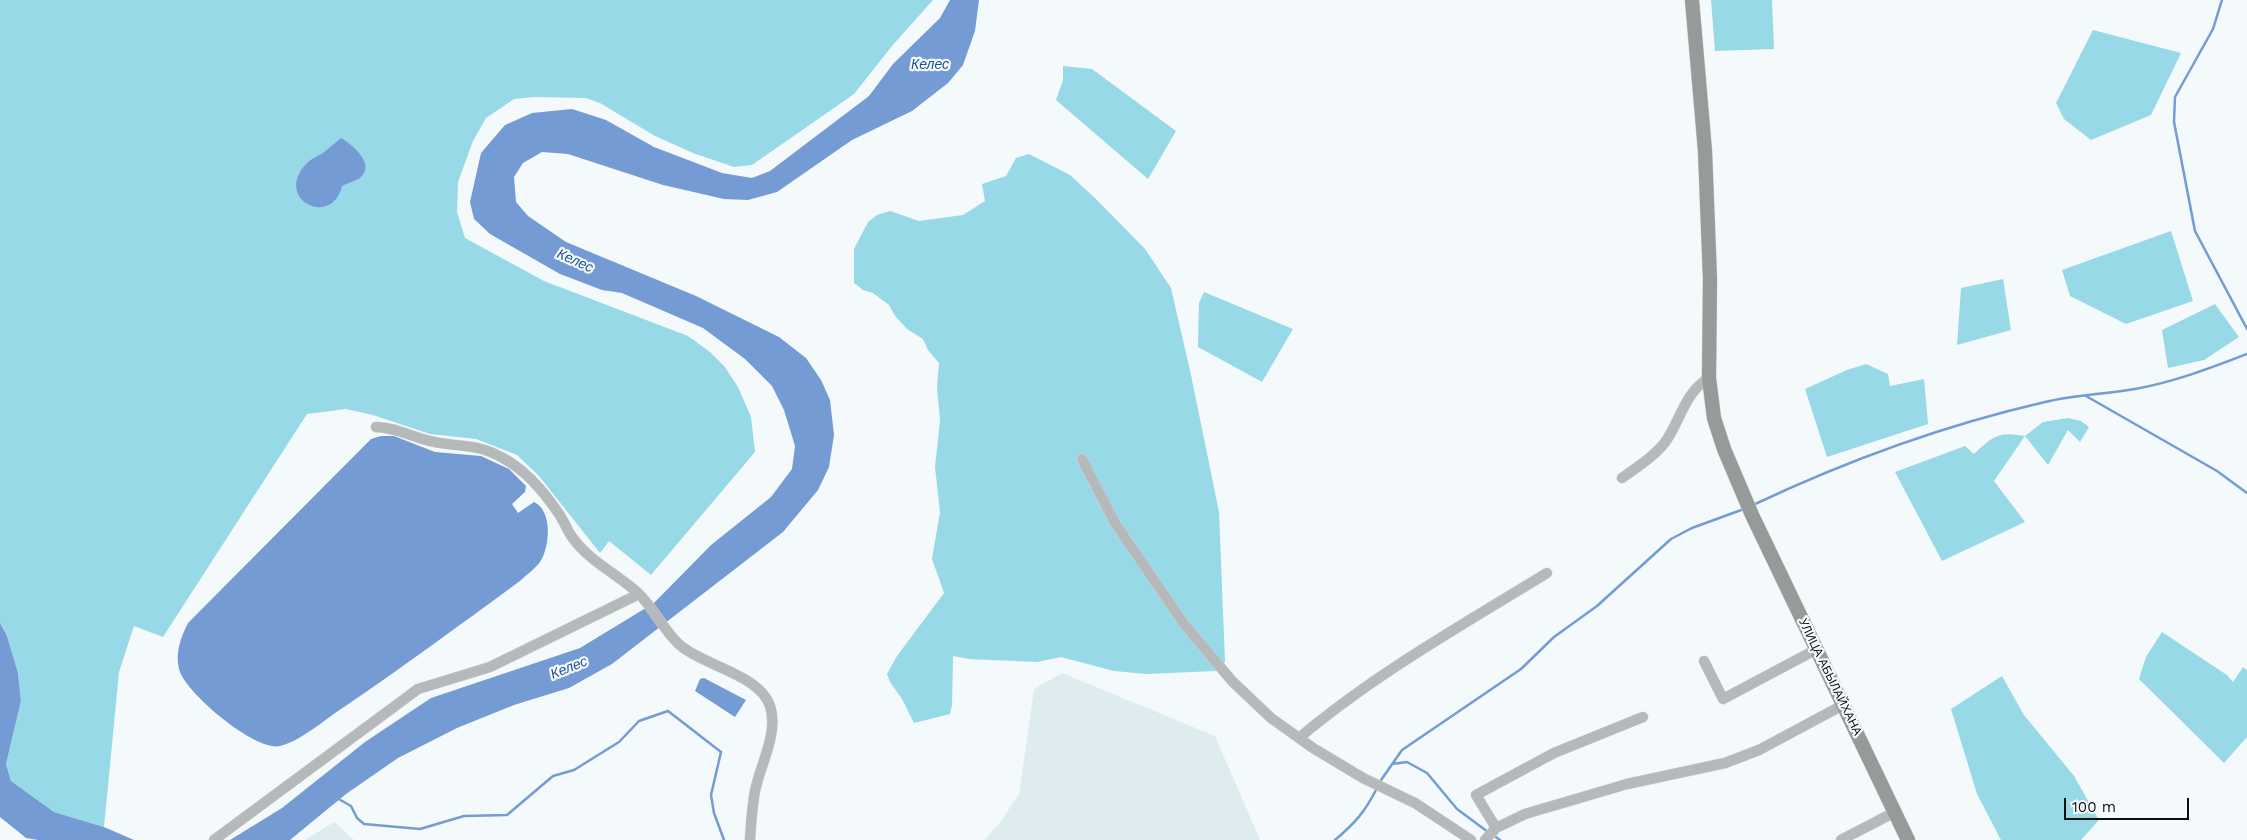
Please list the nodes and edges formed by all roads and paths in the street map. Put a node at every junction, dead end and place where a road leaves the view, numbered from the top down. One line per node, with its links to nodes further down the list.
1 (1692, 0): 2 (main road, УЛИЦА АБЫЛАЙХАНА)
2 (1710, 378): 5 (street); 8 (main road, УЛИЦА АБЫЛАЙХАНА)
3 (376, 426): 7 (street)
4 (1082, 459): 12 (street)
5 (1622, 478)
6 (1547, 573): 12 (street)
7 (639, 594): 15 (street); 16 (street)
8 (1816, 649): 9 (street); 10 (main road, УЛИЦА АБЫЛАЙХАНА)
9 (1704, 662)
10 (1843, 705): 13 (main road, УЛИЦА АБЫЛАЙХАНА); 14 (street)
11 (1643, 717): 14 (street)
12 (1298, 738): 17 (street)
13 (1895, 812): 19 (street); 20 (main road, УЛИЦА АБЫЛАЙХАНА)
14 (1496, 828): 18 (street)
15 (214, 840)
16 (750, 840)
17 (1471, 840)
18 (1485, 840)
19 (1841, 840)
20 (1908, 840)

